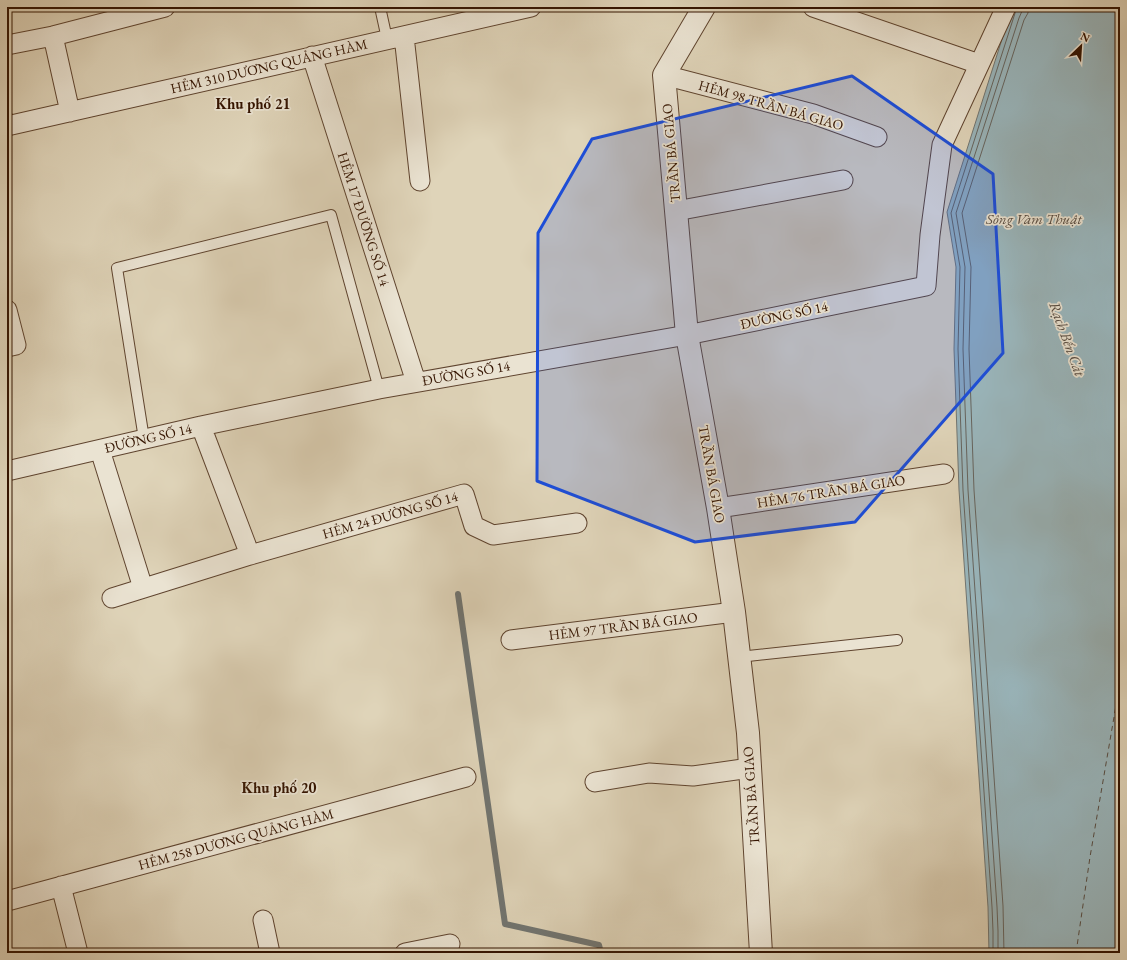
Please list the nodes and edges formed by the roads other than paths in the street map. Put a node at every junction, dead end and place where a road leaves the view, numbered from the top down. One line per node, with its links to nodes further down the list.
1 (165, 7): 7 (street)
2 (380, 7): 8 (lane)
3 (531, 7): 8 (street, HẺM 310 DƯƠNG QUẢNG HÀM)
4 (704, 7): 12 (street)
5 (813, 7): 11 (street)
6 (1006, 7): 11 (street)
7 (53, 36): 9 (street); 13 (street)
8 (395, 38): 10 (street, HẺM 310 DƯƠNG QUẢNG HÀM); 16 (street)
9 (7, 45)
10 (312, 56): 13 (street, HẺM 310 DƯƠNG QUẢNG HÀM); 22 (street, HẺM 17 ĐƯỜNG SỐ 14)
11 (979, 64): 20 (street, ĐƯỜNG SỐ 14)
12 (664, 75): 15 (street, HẺM 98 TRẦN BÁ GIAO); 18 (street, TRẦN BÁ GIAO)
13 (70, 112): 14 (street, HẺM 310 DƯƠNG QUẢNG HÀM)
14 (7, 126)
15 (877, 137)
16 (420, 180)
17 (843, 180): 18 (street)
18 (676, 211): 20 (street, TRẦN BÁ GIAO)
19 (7, 310): 21 (street)
20 (687, 335): 22 (street, ĐƯỜNG SỐ 14); 29 (street, TRẦN BÁ GIAO)
21 (7, 347)
22 (416, 382): 23 (street, ĐƯỜNG SỐ 14)
23 (379, 389): 24 (street, ĐƯỜNG SỐ 14); 25 (lane)
24 (201, 426): 25 (street, ĐƯỜNG SỐ 14); 31 (street)
25 (144, 439): 26 (street, ĐƯỜNG SỐ 14)
26 (100, 450): 27 (street, ĐƯỜNG SỐ 14); 32 (street)
27 (7, 471)
28 (944, 474): 29 (street, HẺM 76 TRẦN BÁ GIAO)
29 (718, 508): 34 (street, TRẦN BÁ GIAO)
30 (577, 523): 31 (street, HẺM 24 ĐƯỜNG SỐ 14)
31 (250, 555): 32 (street, HẺM 24 ĐƯỜNG SỐ 14)
32 (143, 588): 33 (street, HẺM 24 ĐƯỜNG SỐ 14)
33 (112, 598)
34 (734, 612): 35 (street, HẺM 97 TRẦN BÁ GIAO); 37 (street, TRẦN BÁ GIAO)
35 (511, 640)
36 (897, 640): 37 (lane)
37 (739, 657): 38 (street, TRẦN BÁ GIAO)
38 (750, 768): 40 (street); 48 (street, TRẦN BÁ GIAO)
39 (466, 777): 41 (street, HẺM 258 DƯƠNG QUẢNG HÀM)
40 (595, 782)
41 (61, 886): 42 (street, HẺM 258 DƯƠNG QUẢNG HÀM); 45 (street)
42 (7, 901)
43 (263, 920): 46 (street)
44 (450, 944): 47 (street)
45 (78, 953)
46 (270, 953)
47 (405, 953)
48 (761, 953)

